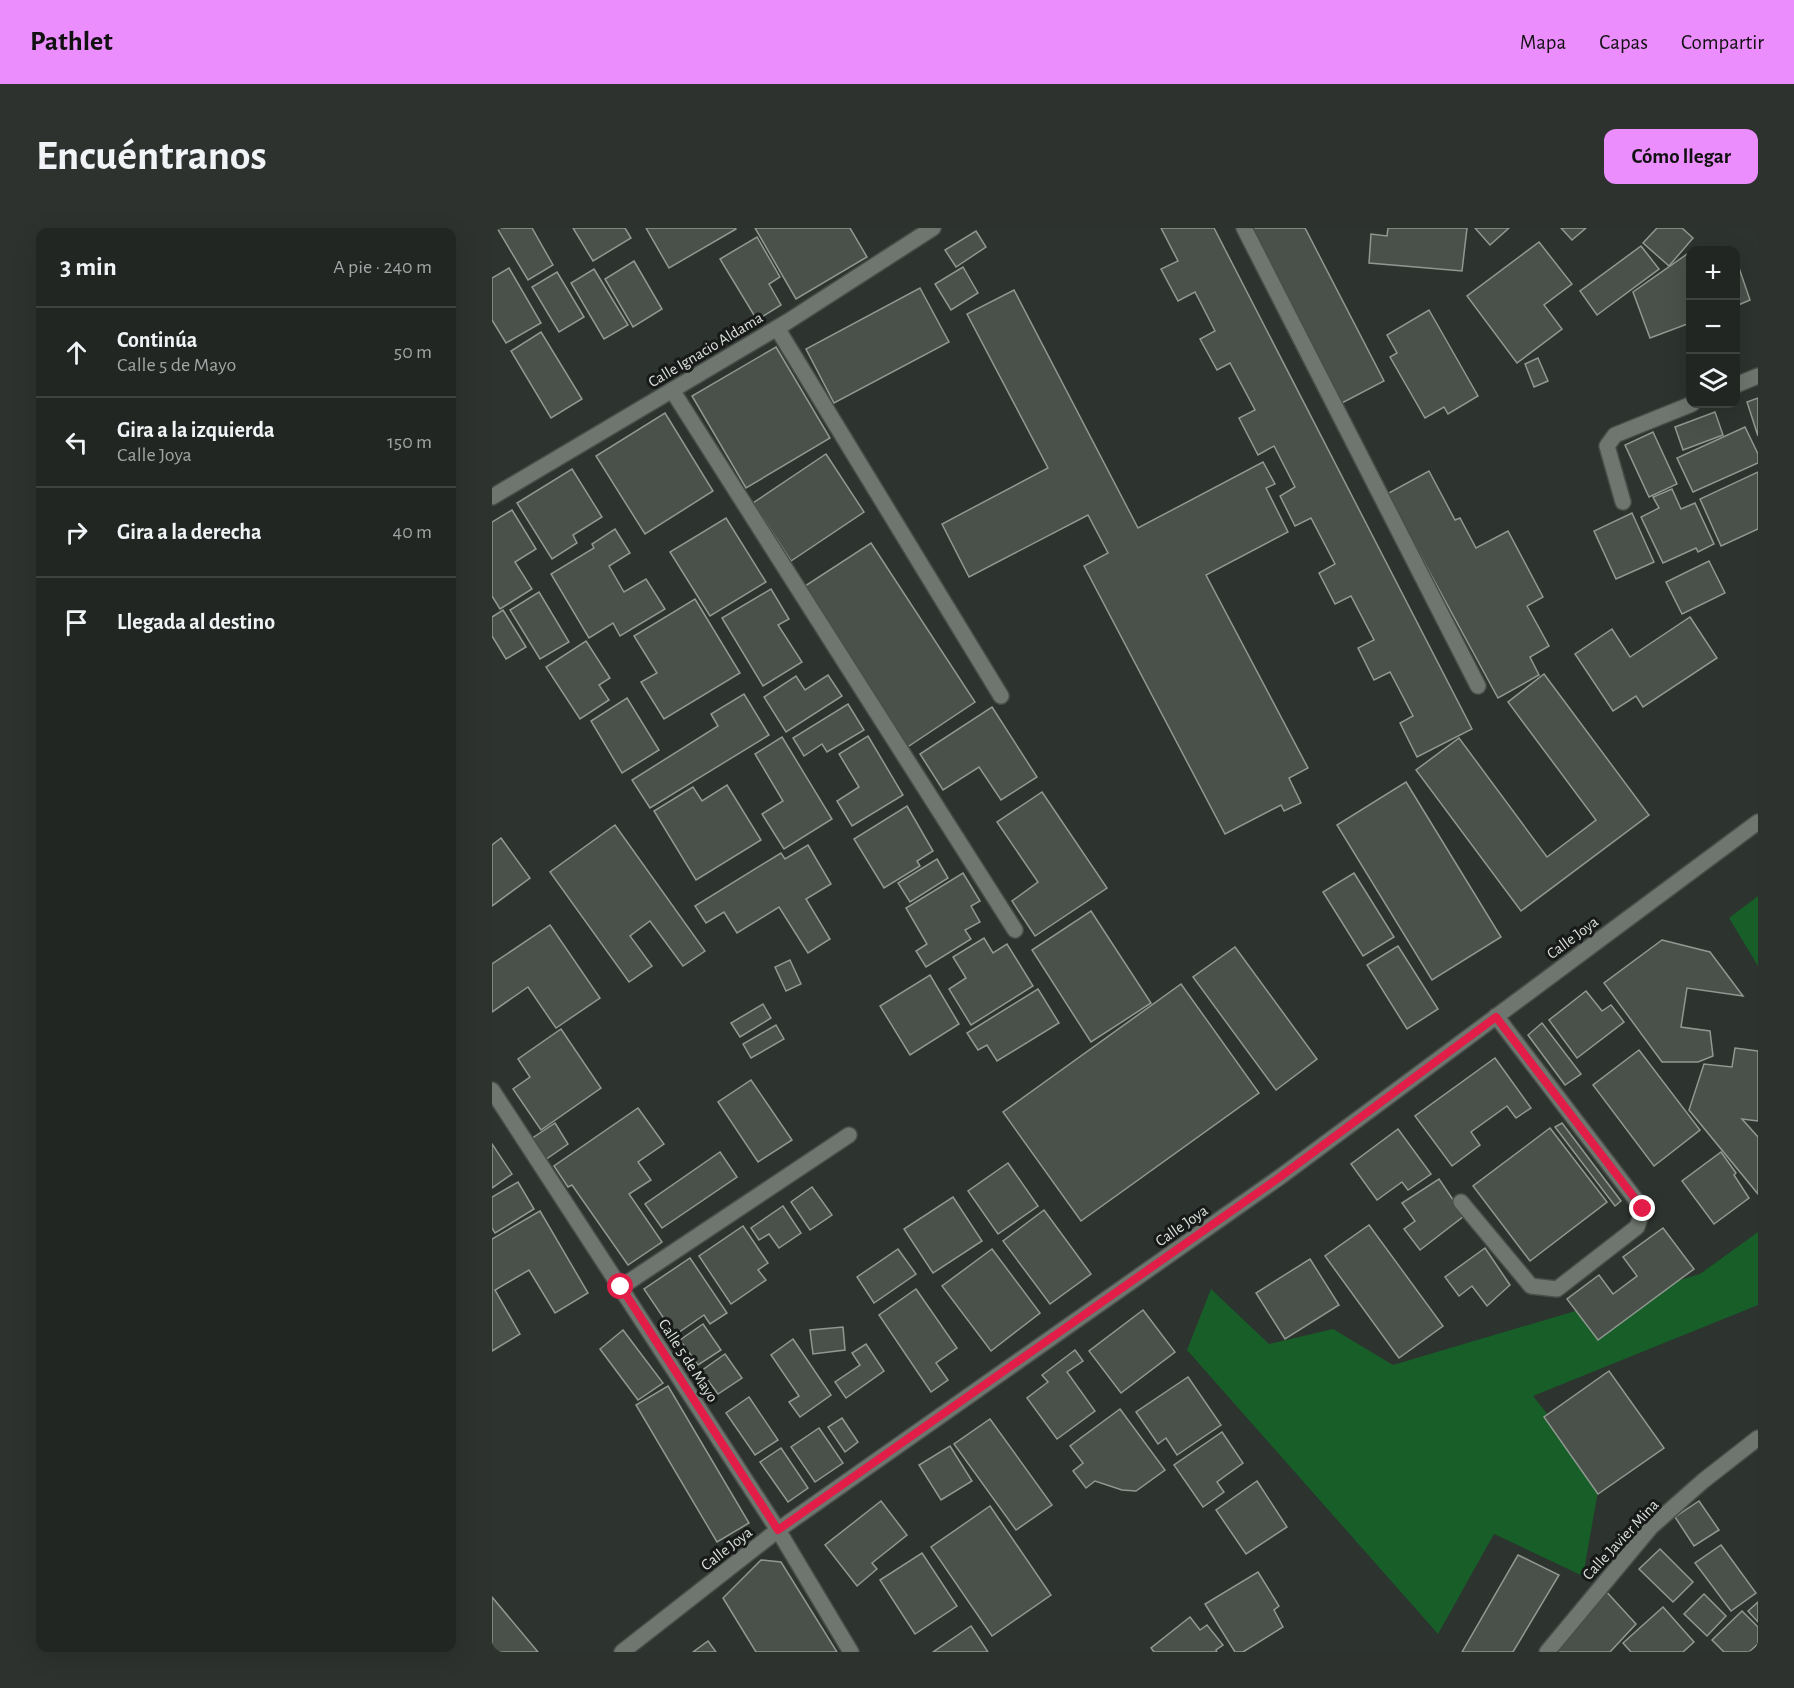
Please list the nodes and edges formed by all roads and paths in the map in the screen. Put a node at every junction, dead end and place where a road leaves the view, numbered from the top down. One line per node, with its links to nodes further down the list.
1 (933, 228): 3 (street, Calle Ignacio Aldama)
2 (1244, 228): 10 (street)
3 (777, 328): 6 (street, Calle Ignacio Aldama); 11 (street)
4 (1758, 376): 5 (street)
5 (1740, 383)
6 (672, 390): 8 (street, Calle Ignacio Aldama); 13 (street)
7 (1686, 406): 9 (street)
8 (492, 497)
9 (1623, 502)
10 (1478, 686)
11 (1000, 696)
12 (1758, 822): 14 (street, Calle Joya)
13 (1016, 930)
14 (1496, 1017): 17 (street); 20 (street, Calle Joya)
15 (492, 1090): 18 (street, Calle 5 de Mayo)
16 (849, 1135): 18 (street)
17 (1461, 1202)
18 (621, 1287): 20 (street, Calle 5 de Mayo)
19 (1758, 1438): 23 (street, Calle Javier Mina)
20 (778, 1530): 21 (street, Calle Joya); 22 (street, Calle 5 de Mayo)
21 (622, 1652)
22 (851, 1652)
23 (1547, 1652)

